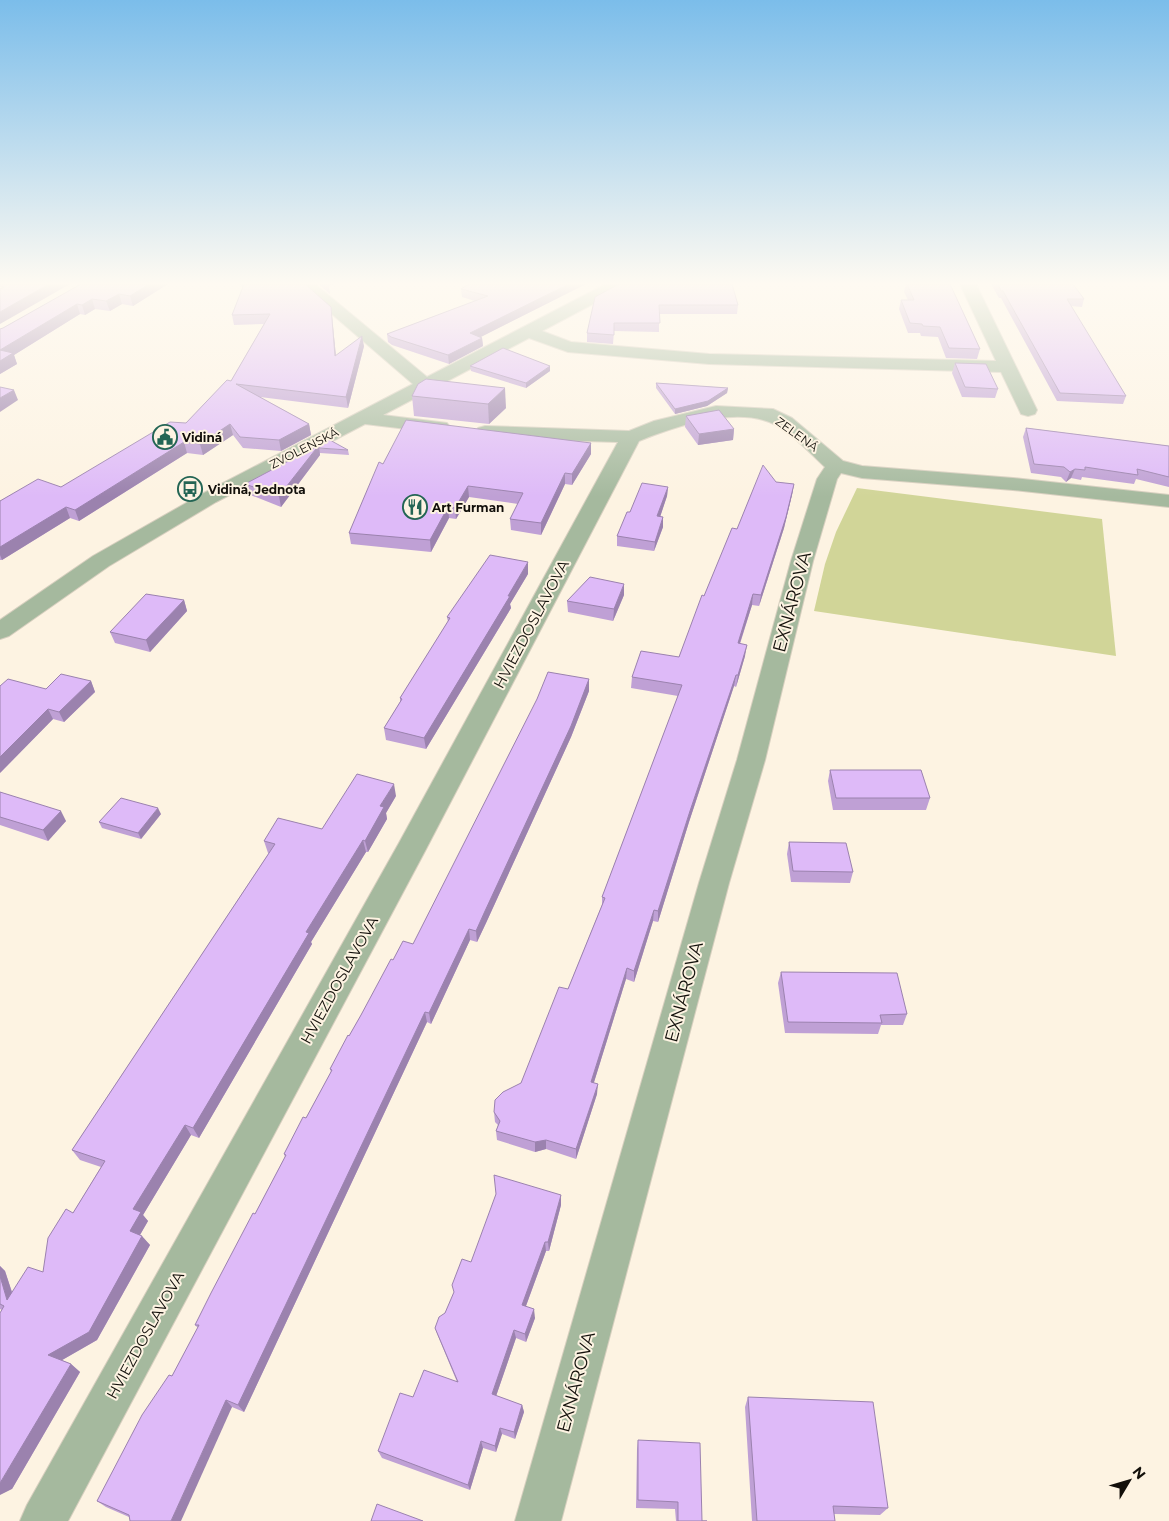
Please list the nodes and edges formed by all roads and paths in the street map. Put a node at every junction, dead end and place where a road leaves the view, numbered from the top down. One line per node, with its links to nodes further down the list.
1 (390, 355): 6 (street)
2 (482, 355): 6 (street, ZVOLENSKÁ)
3 (665, 355): 5 (street)
4 (1002, 355): 5 (street)
5 (1008, 367): 7 (street)
6 (425, 385): 8 (street, ZVOLENSKÁ)
7 (1028, 410)
8 (362, 418): 9 (street, ZELENÁ); 12 (street, ZVOLENSKÁ)
9 (631, 437): 10 (street, ZELENÁ); 13 (street, HVIEZDOSLAVOVA)
10 (836, 466): 11 (street, ZELENÁ); 14 (street, EXNÁROVA)
11 (1169, 501)
12 (0, 631)
13 (43, 1521)
14 (538, 1521)

